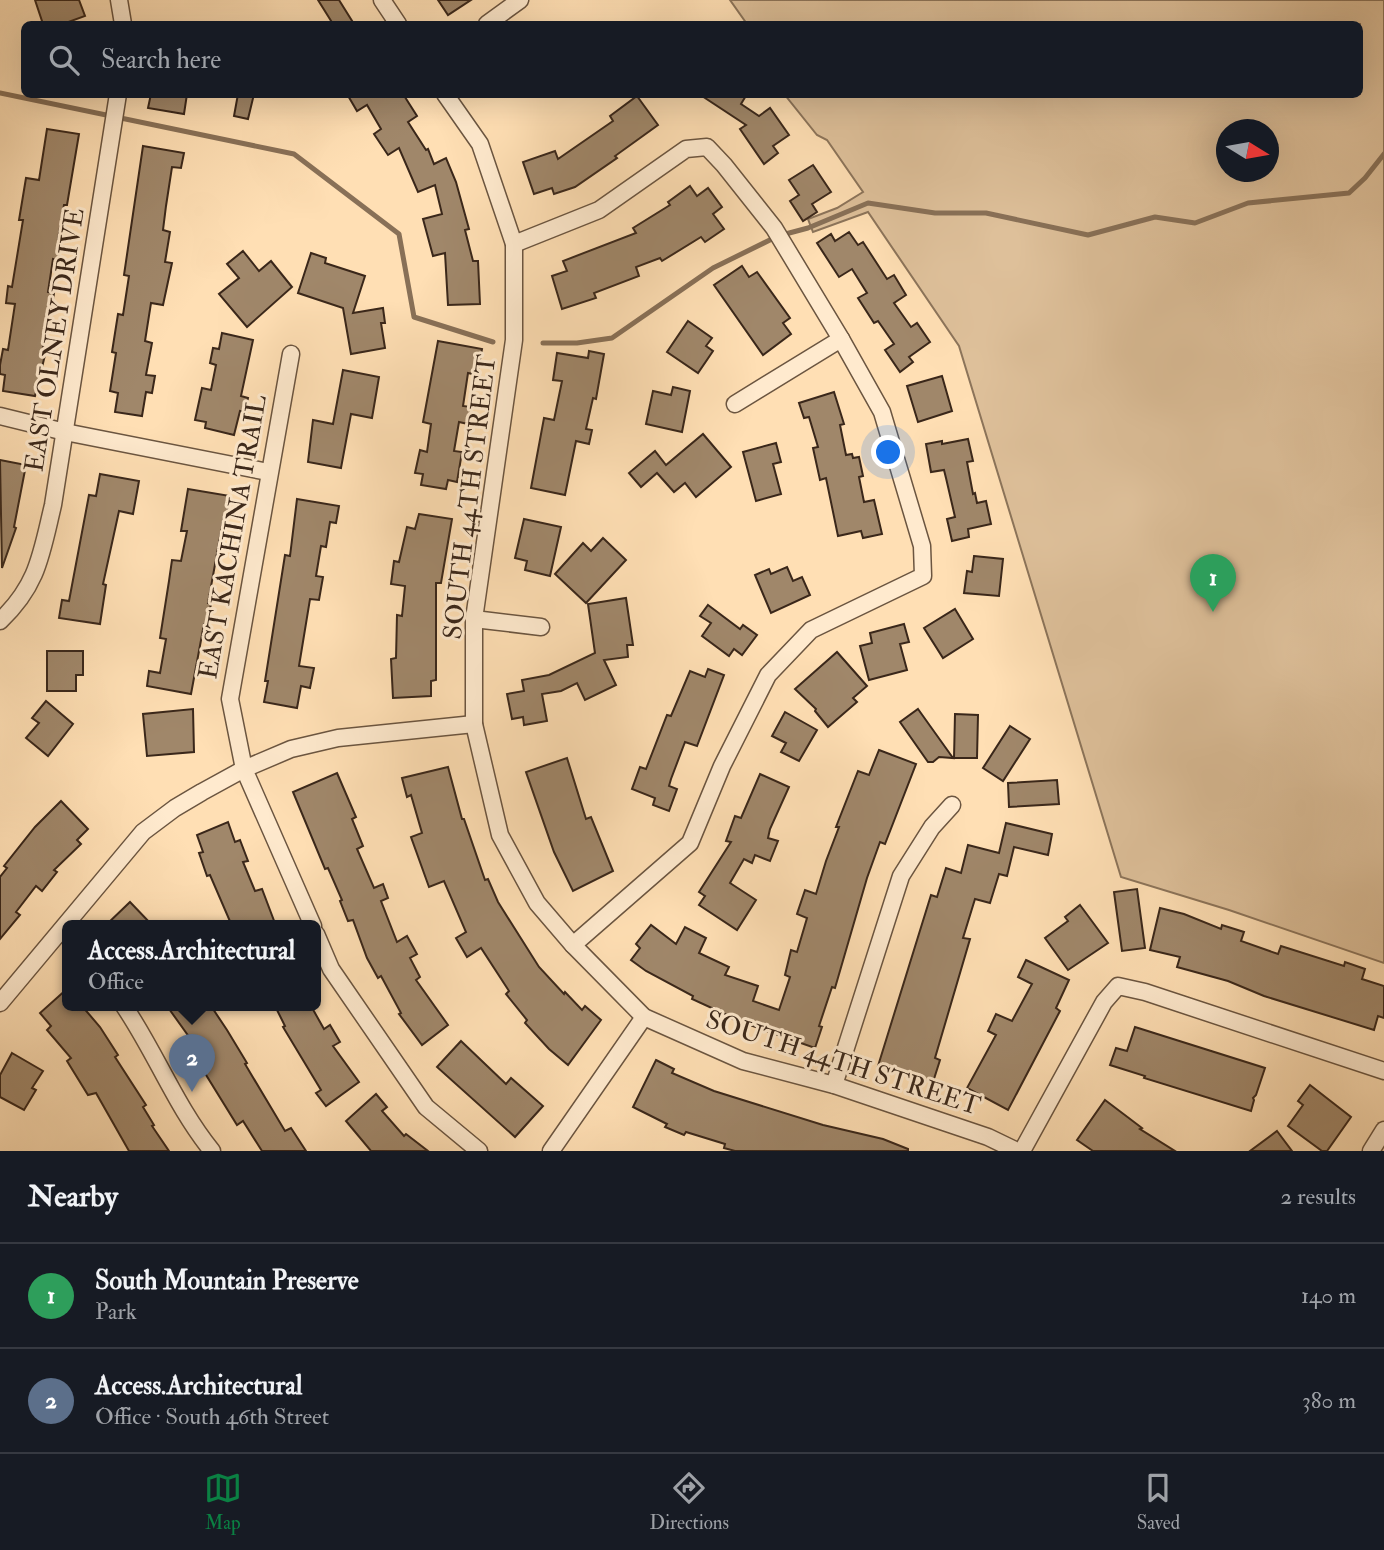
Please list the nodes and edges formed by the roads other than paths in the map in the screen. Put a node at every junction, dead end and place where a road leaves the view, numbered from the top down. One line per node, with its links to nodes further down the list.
1 (119, 0): 4 (street)
2 (382, 0): 5 (street)
3 (520, 0): 6 (street)
4 (122, 21)
5 (396, 21)
6 (491, 21)
7 (117, 98): 14 (street, EAST OLNEY DRIVE)
8 (448, 98): 9 (street, SOUTH 44TH STREET)
9 (514, 244): 10 (street); 16 (street, SOUTH 44TH STREET)
10 (841, 339): 12 (street); 25 (street)
11 (291, 354): 15 (street, EAST KACHINA TRAIL)
12 (735, 404)
13 (0, 416): 14 (street)
14 (65, 432): 15 (street); 17 (street, EAST OLNEY DRIVE)
15 (268, 472): 20 (street, EAST KACHINA TRAIL)
16 (474, 619): 18 (street); 19 (street, SOUTH 44TH STREET)
17 (0, 621)
18 (541, 627)
19 (474, 724): 20 (street); 25 (street, SOUTH 44TH STREET)
20 (244, 769): 22 (street); 23 (street, EAST KACHINA TRAIL)
21 (952, 805): 31 (street)
22 (78, 920)
23 (310, 920)
24 (62, 941): 27 (street)
25 (573, 944): 29 (street, SOUTH 44TH STREET)
26 (321, 946): 34 (street)
27 (0, 1003)
28 (127, 1011): 33 (street)
29 (644, 1017): 31 (street, SOUTH 44TH STREET); 35 (street)
30 (1384, 1071): 36 (street)
31 (834, 1085): 36 (street, SOUTH 44TH STREET)
32 (1384, 1130): 37 (street)
33 (212, 1151)
34 (479, 1151)
35 (551, 1151)
36 (1019, 1151)
37 (1371, 1151)

